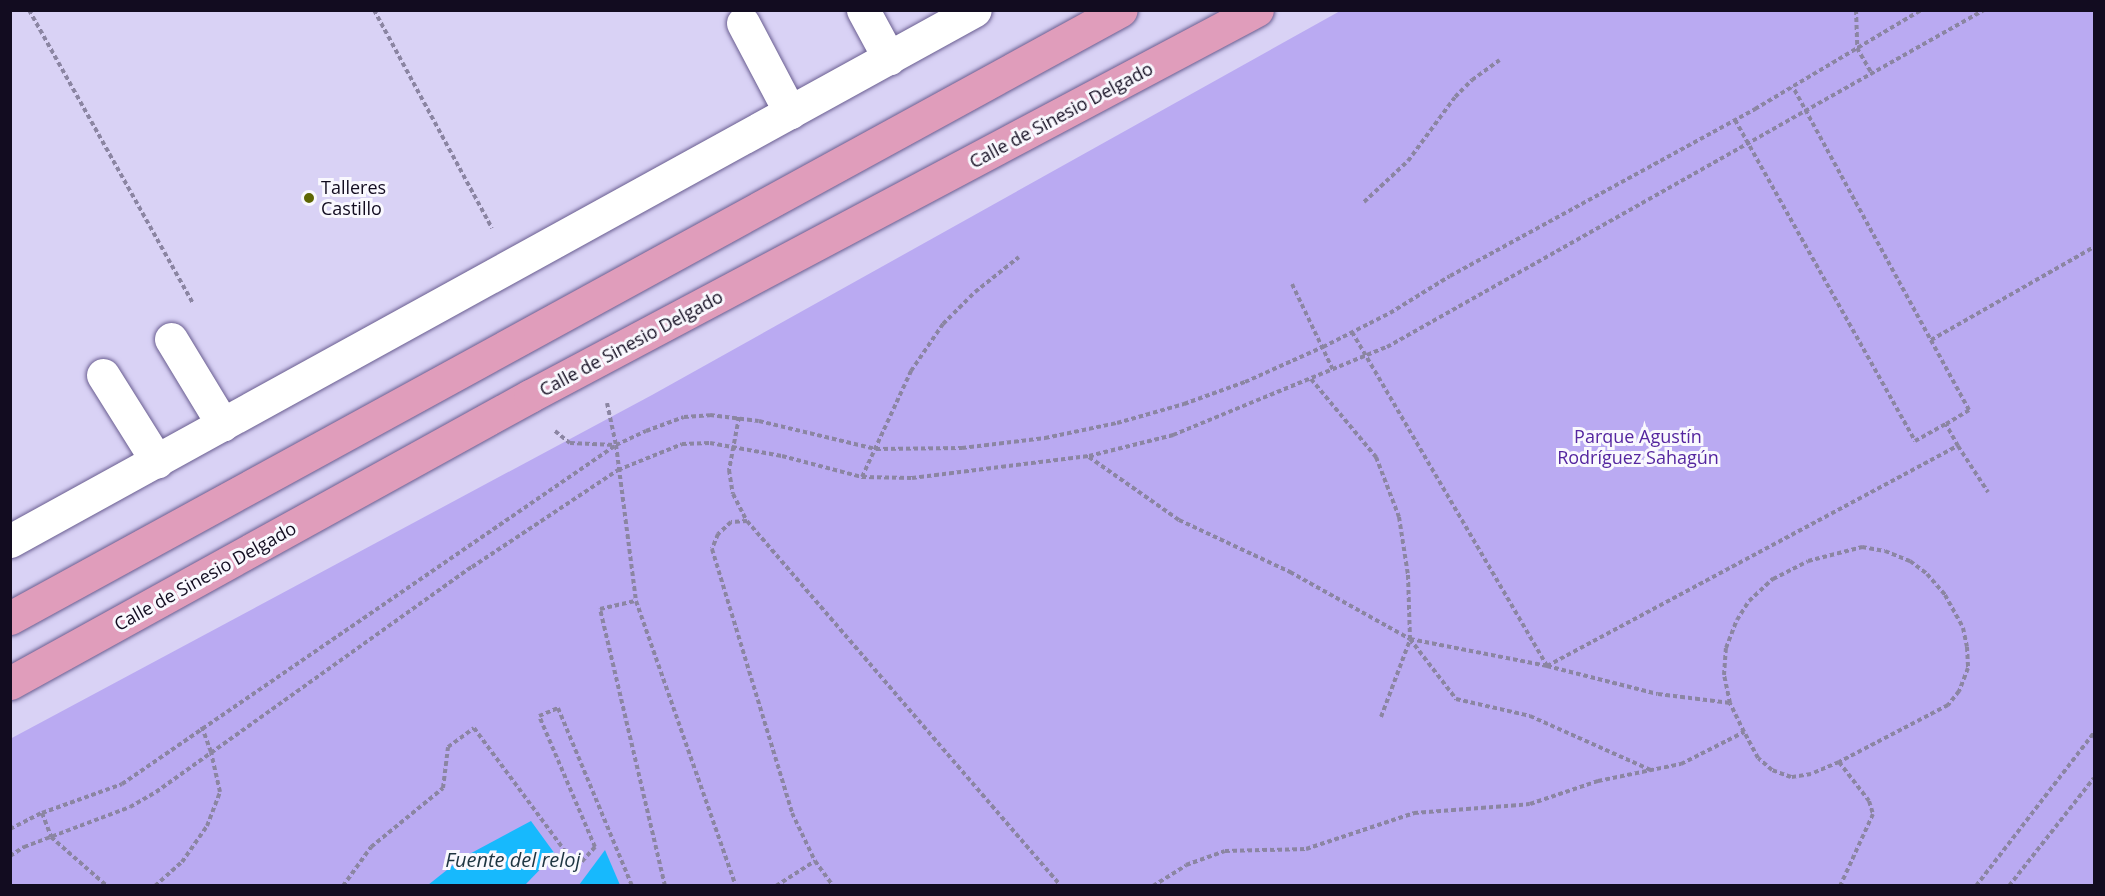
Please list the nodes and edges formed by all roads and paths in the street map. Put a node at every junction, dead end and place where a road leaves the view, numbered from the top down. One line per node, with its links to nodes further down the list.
1 (29, 10): 25 (path)
2 (374, 10): 23 (path)
3 (863, 10): 12 (street)
4 (975, 10): 12 (street)
5 (1121, 10): 51 (main road)
6 (1257, 10): 54 (main road, Calle de Sinesio Delgado)
7 (1856, 10): 11 (path)
8 (1921, 10): 11 (path)
9 (1984, 10): 14 (path)
10 (743, 23): 17 (street)
11 (1857, 48): 14 (path); 15 (path)
12 (889, 58): 17 (street)
13 (1500, 60): 20 (path)
14 (1872, 74): 16 (path)
15 (1793, 87): 16 (path); 18 (path)
16 (1806, 111): 19 (path); 28 (path)
17 (790, 112): 23 (street)
18 (1735, 120): 19 (path); 26 (path)
19 (1749, 144): 30 (path); 37 (path)
20 (1365, 202)
21 (2094, 247): 28 (path)
22 (1018, 257): 42 (path)
23 (512, 266): 36 (street)
24 (1292, 284): 29 (path)
25 (197, 310)
26 (1352, 332): 29 (path); 30 (path)
27 (171, 339): 36 (street)
28 (1931, 340): 37 (path)
29 (1323, 347): 31 (path); 42 (path)
30 (1366, 357): 31 (path); 53 (path)
31 (1333, 370): 33 (path)
32 (103, 375): 44 (street)
33 (1311, 379): 43 (path); 52 (path)
34 (605, 392): 40 (path)
35 (739, 417): 39 (path); 40 (path); 42 (path)
36 (223, 424): 44 (street)
37 (1946, 424): 41 (path)
38 (553, 429): 40 (path)
39 (733, 445): 45 (path); 46 (path); 48 (path)
40 (616, 446): 45 (path); 57 (path)
41 (1958, 446): 47 (path); 53 (path)
42 (876, 449): 46 (path)
43 (1089, 456): 46 (path); 52 (path)
44 (157, 461): 49 (street)
45 (618, 470): 50 (path); 60 (path)
46 (862, 477)
47 (1988, 492)
48 (747, 521): 68 (path); 77 (path)
49 (10, 541)
50 (636, 601): 73 (path); 74 (path)
51 (10, 618)
52 (1410, 639): 53 (path); 56 (path); 62 (path)
53 (1547, 666): 55 (path)
54 (10, 683)
55 (1730, 704): 58 (path); 61 (path)
56 (1381, 717)
57 (202, 727): 60 (path); 64 (path)
58 (1744, 732): 61 (path); 62 (path)
59 (2094, 733): 80 (path)
60 (211, 752): 66 (path); 70 (path)
61 (1839, 762): 79 (path)
62 (1653, 770): 78 (path)
63 (2094, 778): 81 (path)
64 (42, 813): 65 (path); 66 (path)
65 (10, 829)
66 (51, 837): 67 (path); 69 (path)
67 (10, 856)
68 (815, 861): 75 (path); 76 (path)
69 (107, 885)
70 (155, 885)
71 (343, 885): 72 (path)
72 (632, 885)
73 (665, 885)
74 (736, 885)
75 (776, 885)
76 (833, 885)
77 (1061, 885)
78 (1153, 885)
79 (1840, 885)
80 (1976, 885)
81 (2009, 885)

